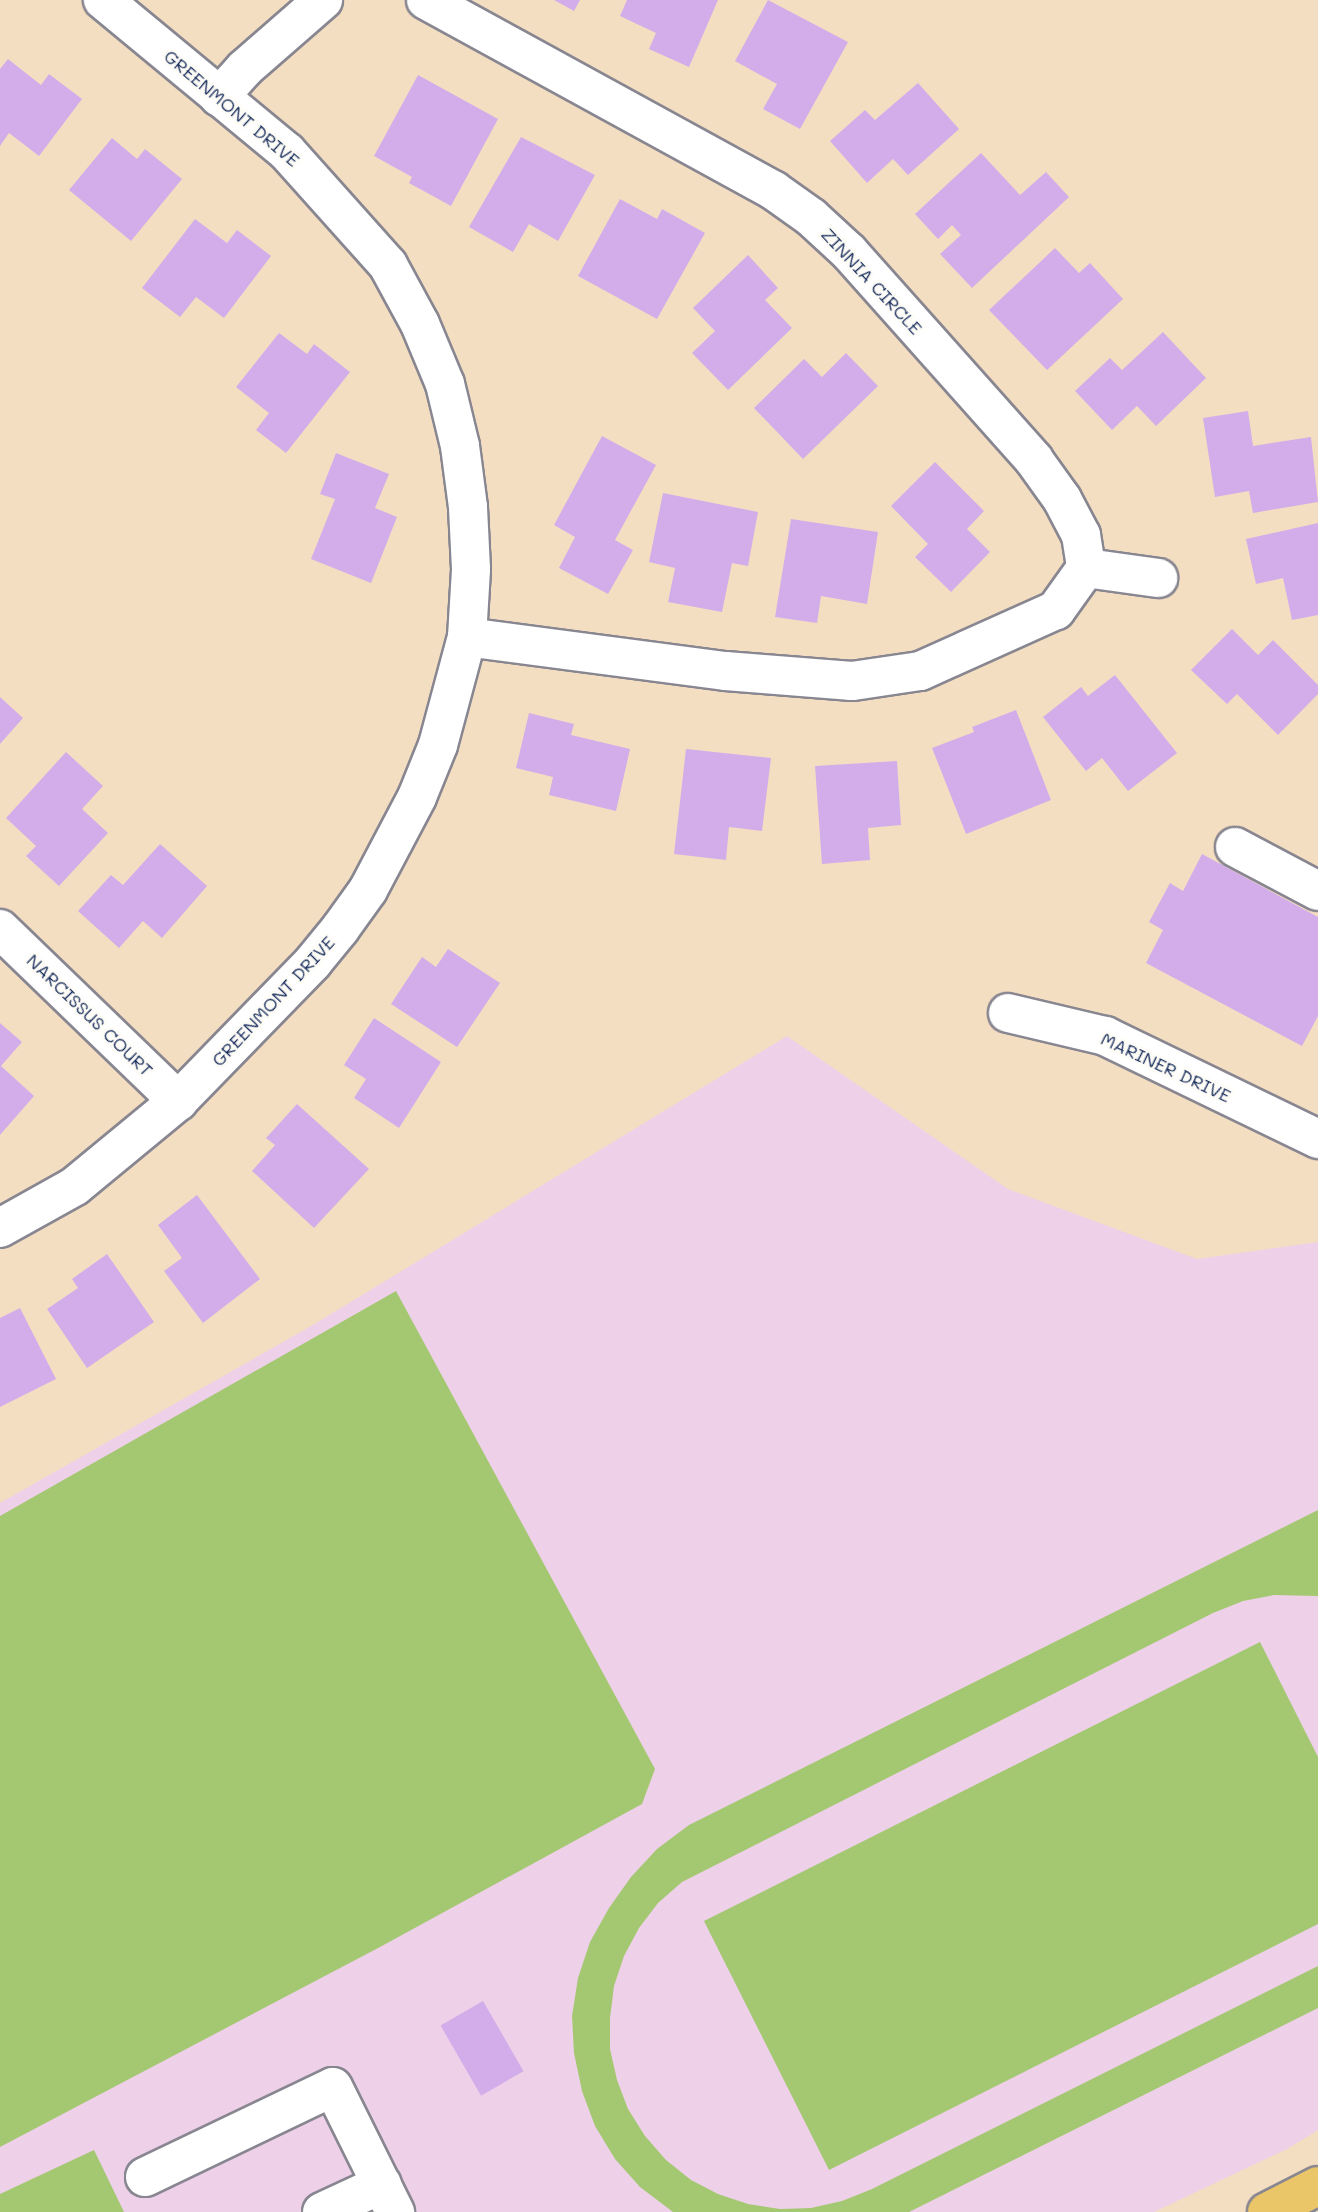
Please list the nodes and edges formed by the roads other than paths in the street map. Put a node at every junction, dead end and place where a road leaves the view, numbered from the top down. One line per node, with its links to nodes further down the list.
1 (103, 0): 4 (street, GREENMONT DRIVE)
2 (323, 0): 4 (street)
3 (426, 0): 5 (street, ZINNIA CIRCLE)
4 (219, 97): 7 (street, GREENMONT DRIVE)
5 (1086, 568): 6 (street); 7 (street)
6 (1158, 578)
7 (467, 637): 12 (street, GREENMONT DRIVE)
8 (1235, 848): 9 (street)
9 (1318, 891)
10 (0, 929): 12 (street, NARCISSUS COURT)
11 (1008, 1013): 13 (street, MARINER DRIVE)
12 (178, 1101): 14 (street, GREENMONT DRIVE)
13 (1318, 1139)
14 (0, 1228)
15 (145, 2176): 17 (street)
16 (1318, 2186): 19 (main road)
17 (388, 2198): 18 (street)
18 (322, 2212)
19 (1267, 2212)

